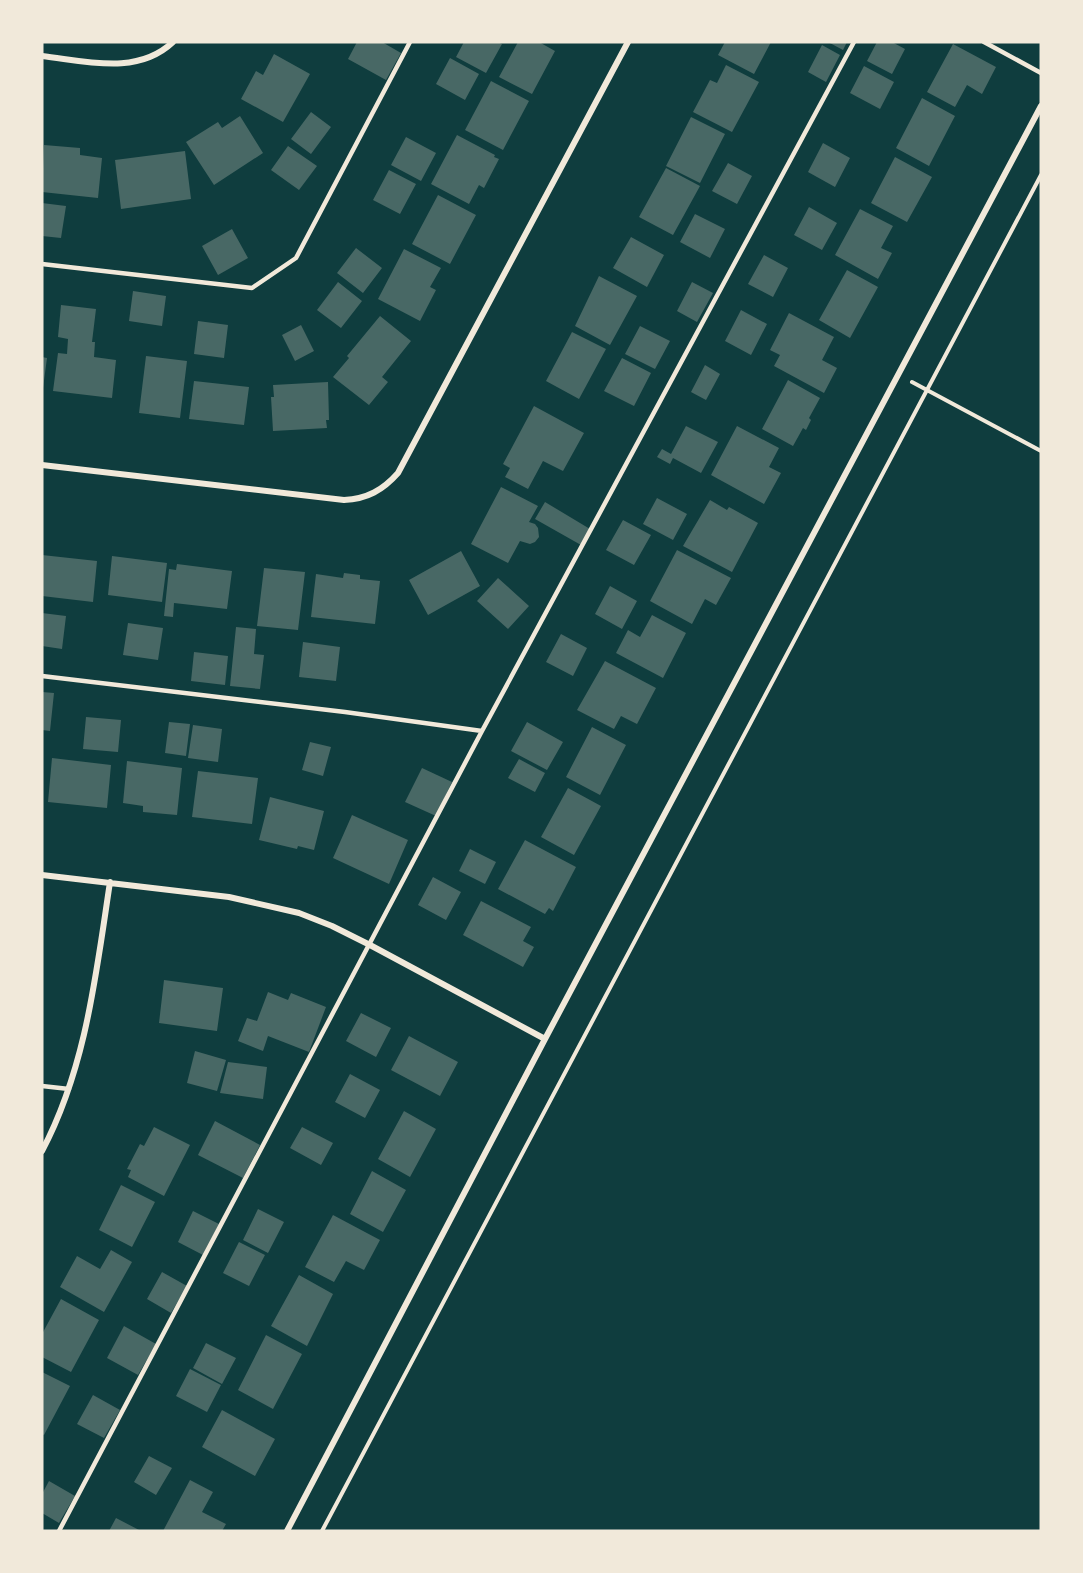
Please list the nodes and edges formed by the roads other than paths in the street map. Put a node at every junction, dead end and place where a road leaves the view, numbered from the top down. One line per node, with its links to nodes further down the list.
1 (173, 42): 6 (street)
2 (410, 42): 9 (lane)
3 (628, 42): 10 (street)
4 (854, 42): 12 (lane)
5 (984, 42): 7 (lane)
6 (42, 56)
7 (1041, 73)
8 (1041, 106): 16 (street)
9 (42, 264)
10 (42, 465)
11 (42, 676): 12 (lane)
12 (483, 731): 15 (lane)
13 (42, 875): 14 (street)
14 (110, 882): 15 (street); 18 (street)
15 (370, 945): 16 (street); 20 (lane)
16 (545, 1039): 21 (street)
17 (42, 1086): 18 (lane)
18 (70, 1089): 19 (street)
19 (42, 1151)
20 (59, 1531)
21 (287, 1531)

